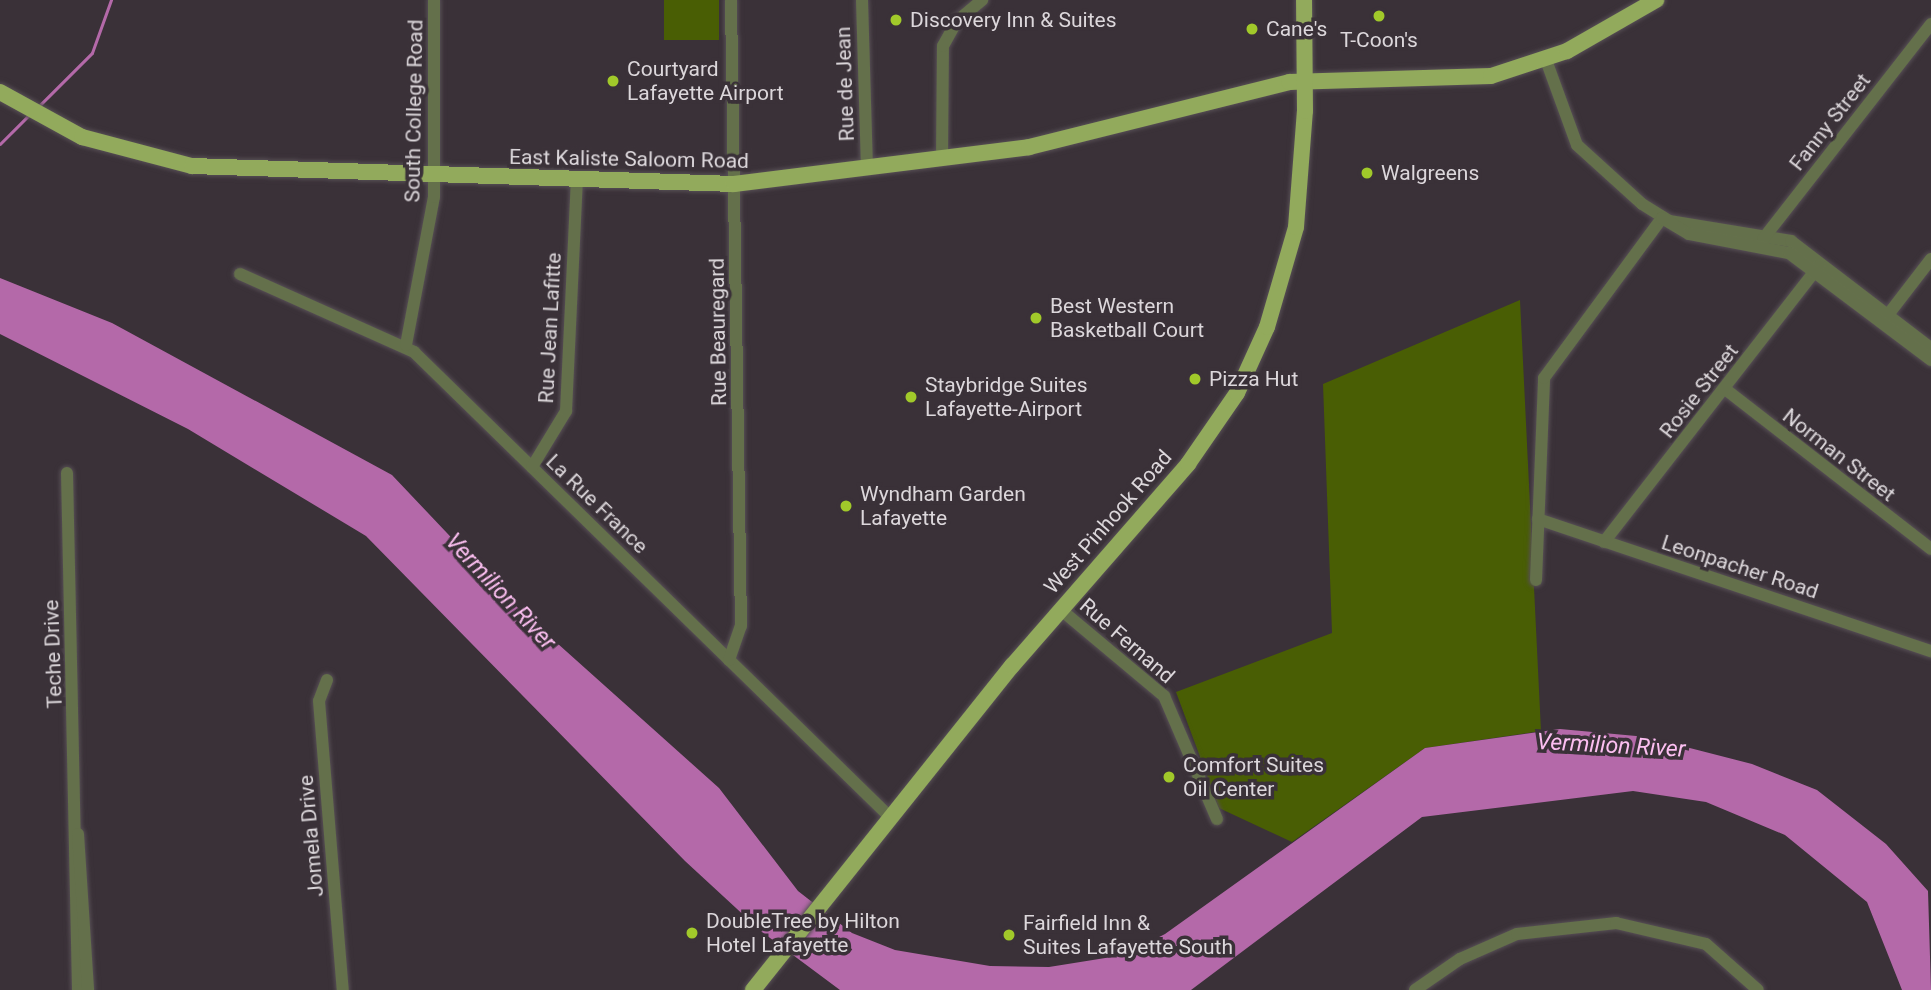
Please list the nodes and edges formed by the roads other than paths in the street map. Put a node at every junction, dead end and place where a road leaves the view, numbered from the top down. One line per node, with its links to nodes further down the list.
1 (434, 0): 13 (street, South College Road)
2 (731, 0): 15 (street, Rue Beauregard)
3 (862, 0): 12 (street, Rue de Jean)
4 (982, 0): 11 (street)
5 (1304, 0): 9 (main road, West Pinhook Road)
6 (1656, 0): 8 (main road, East Kaliste Saloom Road)
7 (1931, 24): 17 (street, Fanny Street)
8 (1546, 60): 9 (main road, East Kaliste Saloom Road); 16 (street)
9 (1305, 81): 11 (main road, East Kaliste Saloom Road); 32 (main road, West Pinhook Road)
10 (0, 92): 13 (main road, East Kaliste Saloom Road)
11 (942, 157): 12 (main road, East Kaliste Saloom Road)
12 (867, 167): 15 (main road, East Kaliste Saloom Road)
13 (435, 177): 14 (main road, East Kaliste Saloom Road); 22 (street, South College Road)
14 (577, 181): 15 (main road, East Kaliste Saloom Road); 26 (street, Rue Jean Lafitte)
15 (734, 184): 34 (street, Rue Beauregard)
16 (1662, 218): 17 (street); 28 (street)
17 (1763, 239): 19 (street)
18 (1931, 259): 21 (street)
19 (1819, 267): 21 (street); 25 (street, Rosie Street)
20 (240, 274): 22 (street, La Rue France)
21 (1885, 318): 23 (street); 24 (street)
22 (406, 345): 26 (street, La Rue France)
23 (1931, 348)
24 (1931, 360)
25 (1725, 389): 29 (street, Rosie Street); 30 (street, Norman Street)
26 (532, 467): 34 (street, La Rue France)
27 (67, 473): 38 (street, Teche Drive)
28 (1538, 519): 29 (street, Leonpacher Road); 31 (street)
29 (1604, 542): 33 (street, Leonpacher Road)
30 (1931, 549)
31 (1536, 580)
32 (1060, 609): 36 (main road, West Pinhook Road); 37 (street, Rue Fernand)
33 (1931, 650)
34 (729, 660): 36 (street, La Rue France)
35 (327, 680): 41 (street, Jomela Drive)
36 (890, 817): 42 (main road, West Pinhook Road)
37 (1217, 819)
38 (78, 834): 39 (street, Teche Drive); 40 (street, Teche Drive)
39 (78, 990): 40 (street)
40 (88, 990)
41 (343, 990)
42 (753, 990)
43 (1415, 990): 44 (street)
44 (1758, 990)

